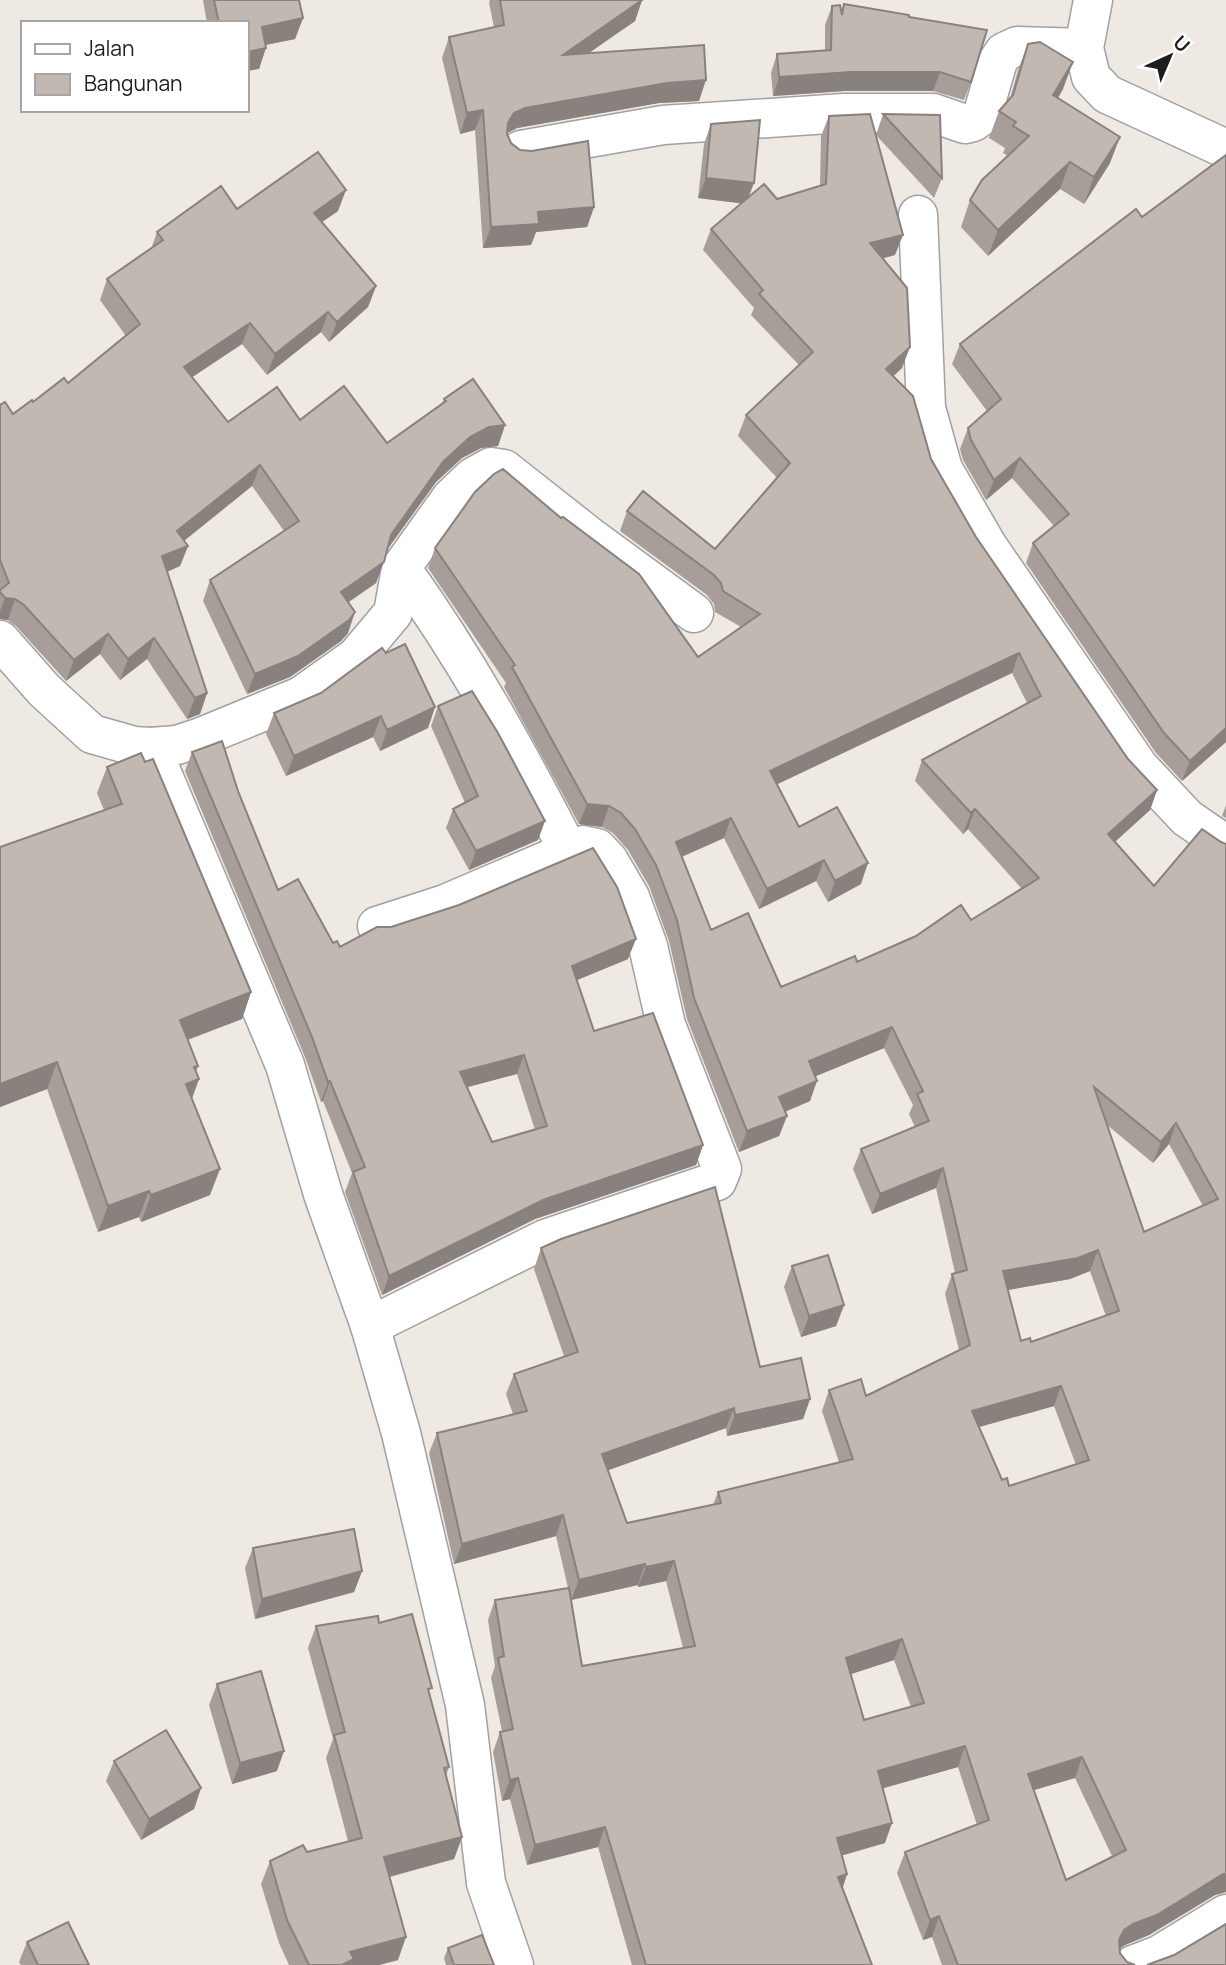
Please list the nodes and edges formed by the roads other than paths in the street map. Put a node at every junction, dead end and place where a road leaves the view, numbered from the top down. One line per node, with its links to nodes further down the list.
1 (1093, 0): 2 (street)
2 (1084, 48): 3 (street); 4 (street)
3 (1226, 149)
4 (521, 150)
5 (918, 215): 10 (street)
6 (401, 568): 7 (street); 9 (street); 11 (street)
7 (694, 613)
8 (0, 639): 9 (street)
9 (151, 747): 13 (street)
10 (1226, 845)
11 (568, 850): 12 (street); 13 (street)
12 (377, 926)
13 (370, 1326): 15 (street)
14 (1226, 1914): 16 (street)
15 (514, 1965)
16 (1133, 1965)

